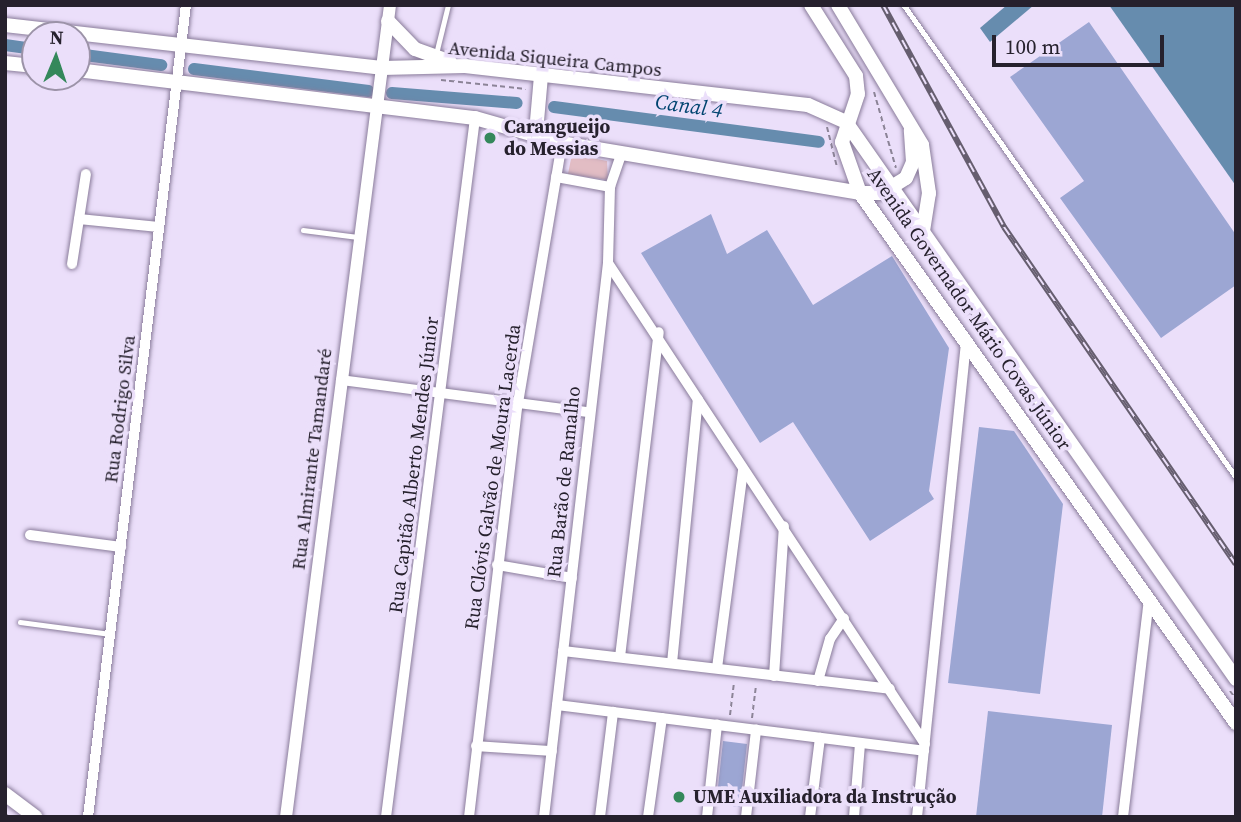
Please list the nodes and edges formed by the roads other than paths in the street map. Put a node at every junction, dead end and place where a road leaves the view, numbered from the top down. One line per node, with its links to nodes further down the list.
1 (186, 5): 9 (street, Rua Rodrigo Silva)
2 (390, 5): 7 (street)
3 (448, 5): 10 (lane)
4 (811, 5): 18 (main road)
5 (838, 5): 19 (main road)
6 (905, 8): 43 (lane)
7 (388, 20): 10 (main road); 13 (street)
8 (5, 25): 9 (main road, Avenida Siqueira Campos)
9 (181, 47): 13 (main road, Avenida Siqueira Campos); 14 (street, Rua Rodrigo Silva)
10 (435, 58): 11 (main road)
11 (465, 66): 13 (main road, Avenida Siqueira Campos); 15 (main road, Avenida Siqueira Campos)
12 (91, 71): 14 (main road)
13 (382, 71): 16 (street, Rua Almirante Tamandaré)
14 (177, 79): 16 (main road); 29 (street, Rua Rodrigo Silva)
15 (541, 81): 18 (main road, Avenida Siqueira Campos); 20 (main road)
16 (377, 104): 17 (main road); 32 (street, Rua Almirante Tamandaré)
17 (475, 118): 20 (main road); 38 (street, Rua Capitão Alberto Mendes Júnior)
18 (846, 122): 25 (main road, Avenida Governador Mário Covas Júnior); 27 (main road, Avenida Governador Mário Covas Júnior)
19 (911, 124): 25 (main road); 31 (main road)
20 (536, 127): 21 (main road)
21 (562, 143): 22 (main road); 24 (street, Rua Clóvis Galvão de Moura Lacerda)
22 (622, 153): 26 (street, Rua Barão de Ramalho); 27 (main road)
23 (86, 174): 28 (street)
24 (556, 177): 26 (street); 40 (street, Rua Clóvis Galvão de Moura Lacerda)
25 (891, 183): 27 (main road); 31 (main road, Avenida Governador Mário Covas Júnior)
26 (610, 187): 33 (street, Rua Barão de Ramalho)
27 (860, 193): 36 (main road, Avenida Governador Mário Covas Júnior)
28 (79, 219): 29 (street); 34 (street)
29 (159, 228): 46 (street, Rua Rodrigo Silva)
30 (303, 230): 32 (lane)
31 (923, 230): 58 (main road, Avenida Governador Mário Covas Júnior)
32 (360, 237): 37 (street, Rua Almirante Tamandaré)
33 (608, 263): 35 (street); 41 (street, Rua Barão de Ramalho)
34 (72, 264)
35 (659, 332): 39 (street); 54 (street)
36 (966, 338): 49 (main road, Avenida Governador Mário Covas Júnior); 70 (street)
37 (341, 380): 38 (street); 75 (street, Rua Almirante Tamandaré)
38 (442, 392): 40 (street); 76 (street, Rua Capitão Alberto Mendes Júnior)
39 (698, 399): 42 (street); 55 (street)
40 (518, 403): 41 (street); 47 (street, Rua Clóvis Galvão de Moura Lacerda)
41 (589, 412): 48 (street, Rua Barão de Ramalho)
42 (743, 470): 44 (street); 56 (street)
43 (1236, 477)
44 (784, 525): 50 (street); 57 (street)
45 (30, 535): 46 (street)
46 (121, 547): 52 (street, Rua Rodrigo Silva)
47 (497, 565): 48 (street); 69 (street, Rua Clóvis Galvão de Moura Lacerda)
48 (572, 578): 53 (street, Rua Barão de Ramalho)
49 (1149, 599): 64 (main road, Avenida Governador Mário Covas Júnior); 86 (street)
50 (844, 618): 59 (street); 60 (street)
51 (20, 622): 52 (lane)
52 (110, 634): 74 (street, Rua Rodrigo Silva)
53 (564, 651): 54 (street); 61 (street, Rua Barão de Ramalho)
54 (620, 657): 55 (street)
55 (672, 663): 56 (street)
56 (717, 668): 57 (street)
57 (774, 676): 59 (street)
58 (1236, 680)
59 (818, 681): 60 (street)
60 (890, 690): 70 (street)
61 (557, 705): 62 (street); 71 (street, Rua Barão de Ramalho)
62 (613, 712): 63 (street); 79 (street)
63 (662, 718): 65 (street); 80 (street)
64 (1236, 723)
65 (717, 725): 66 (street); 81 (street)
66 (754, 729): 67 (street); 82 (street)
67 (820, 738): 68 (street); 83 (street)
68 (860, 744): 70 (street); 84 (street)
69 (476, 746): 71 (street); 77 (street, Rua Clóvis Galvão de Moura Lacerda)
70 (924, 747): 85 (street)
71 (552, 751): 78 (street, Rua Barão de Ramalho)
72 (5, 794): 73 (main road)
73 (35, 817)
74 (88, 817)
75 (286, 817)
76 (386, 817)
77 (469, 817)
78 (544, 817)
79 (600, 817)
80 (648, 817)
81 (707, 817)
82 (746, 817)
83 (810, 817)
84 (854, 817)
85 (916, 817)
86 (1124, 817)

